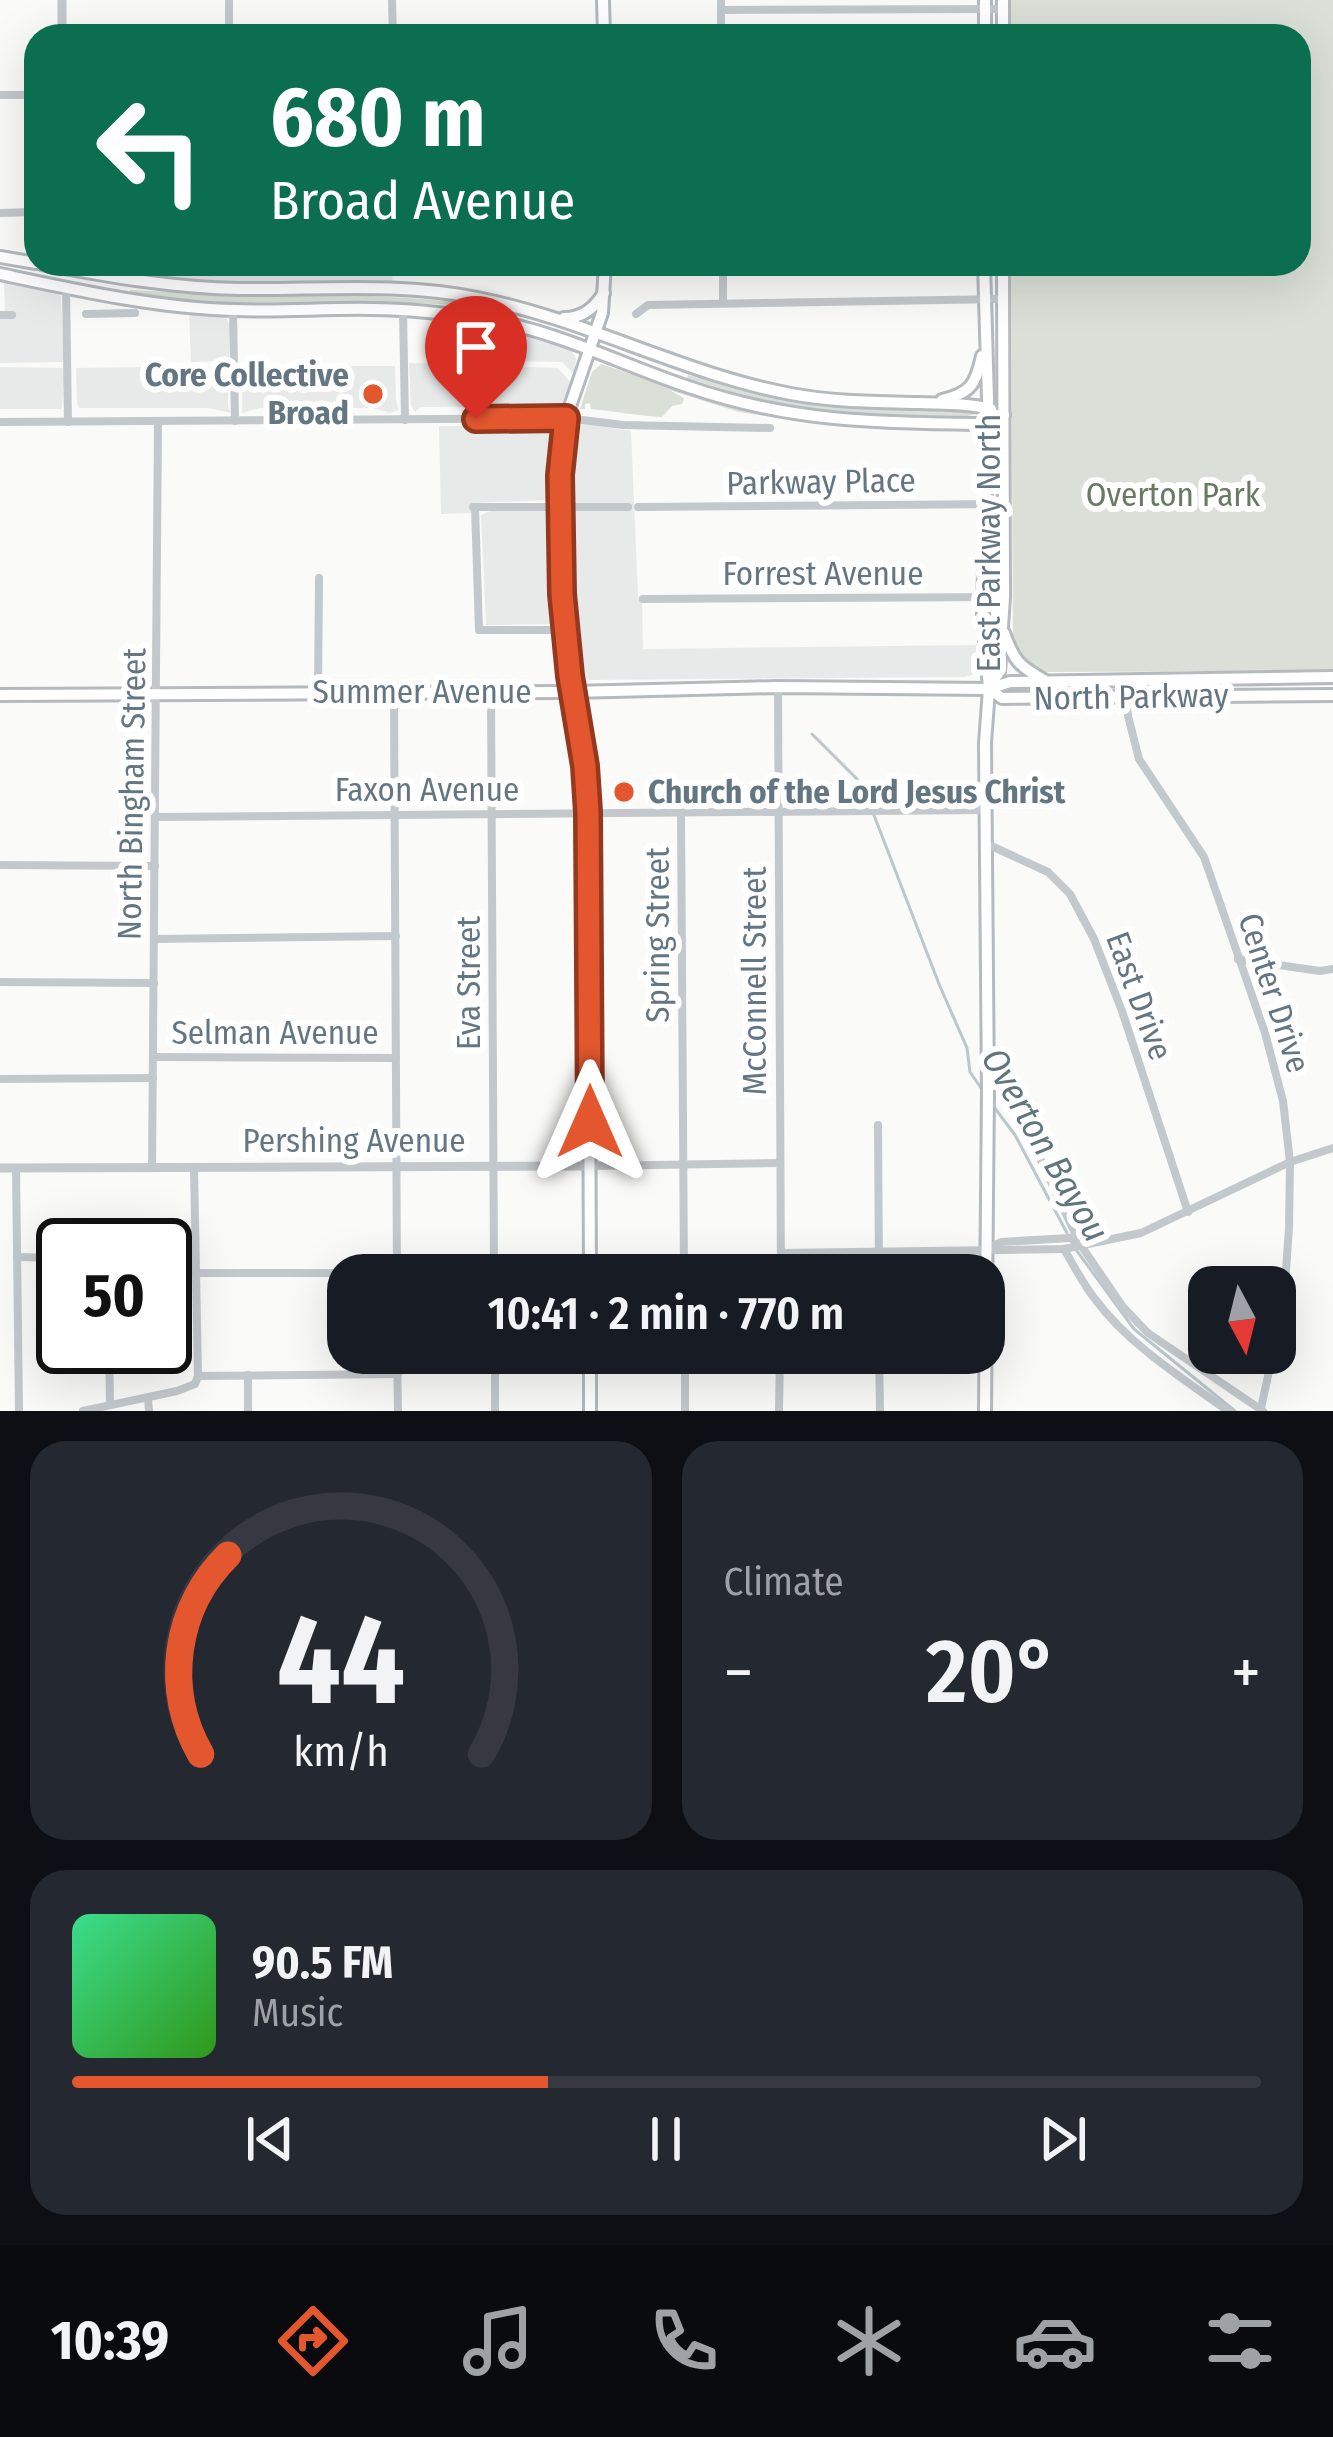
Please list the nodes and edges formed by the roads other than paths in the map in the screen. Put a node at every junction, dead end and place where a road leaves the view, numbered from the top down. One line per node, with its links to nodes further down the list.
1 (985, 4): 2 (street); 3 (street)
2 (721, 5)
3 (1003, 5)
4 (0, 274): 11 (main road)
5 (66, 276): 11 (street)
6 (125, 276): 25 (main road)
7 (605, 276): 12 (main road)
8 (722, 276): 16 (street)
9 (984, 276): 15 (main road, East Parkway North)
10 (1003, 276): 14 (main road, East Parkway North)
11 (66, 287): 13 (main road); 37 (street)
12 (604, 293): 25 (main road); 26 (main road)
13 (106, 294): 17 (main road); 21 (street)
14 (1003, 299): 15 (street); 31 (main road, East Parkway North)
15 (984, 300): 16 (street); 27 (main road, East Parkway North)
16 (723, 303): 22 (street)
17 (233, 310): 18 (main road); 35 (street)
18 (403, 310): 28 (main road); 33 (street)
19 (135, 313): 21 (street)
20 (86, 314): 21 (street)
21 (104, 314)
22 (636, 314)
23 (0, 315): 24 (street)
24 (12, 315)
25 (555, 318): 26 (main road)
26 (597, 333): 28 (main road); 29 (main road)
27 (986, 341): 29 (main road); 30 (main road, East Parkway North)
28 (591, 351): 32 (main road); 38 (main road)
29 (928, 403): 30 (main road)
30 (988, 407): 31 (main road); 38 (main road, East Parkway North)
31 (1004, 416): 38 (main road); 41 (main road, East Parkway North)
32 (566, 418): 33 (street); 39 (street); 42 (main road)
33 (405, 420): 35 (street)
34 (158, 421): 35 (street); 37 (street); 59 (street, North Bingham Street)
35 (235, 421)
36 (0, 422): 37 (street)
37 (68, 422)
38 (988, 424): 40 (main road, East Parkway North)
39 (770, 428)
40 (987, 504): 41 (street, Parkway Place); 42 (street, Parkway Place); 44 (main road, East Parkway North)
41 (1005, 504): 45 (main road, East Parkway North)
42 (560, 506): 48 (main road); 48 (street, Parkway Place)
43 (319, 578): 54 (street)
44 (984, 597): 45 (street, Forrest Avenue); 46 (street, Forrest Avenue); 53 (main road, East Parkway North)
45 (1004, 597): 47 (main road, East Parkway North)
46 (643, 599)
47 (1002, 627): 51 (main road); 53 (main road, East Parkway North)
48 (565, 630): 57 (main road)
49 (1333, 677): 50 (main road, North Parkway)
50 (1124, 681): 51 (main road, North Parkway); 61 (street, Center Drive)
51 (1047, 682): 53 (main road, North Parkway)
52 (778, 687): 53 (main road, Summer Avenue); 57 (main road, Summer Avenue); 63 (street, McConnell Street)
53 (989, 688): 61 (main road, North Parkway); 62 (main road)
54 (317, 692): 55 (main road, Summer Avenue); 59 (main road, Summer Avenue)
55 (394, 692): 56 (main road, Summer Avenue); 66 (street)
56 (490, 692): 57 (main road, Summer Avenue); 67 (street, Eva Street)
57 (572, 692): 64 (main road)
58 (0, 694): 59 (main road, Summer Avenue)
59 (157, 694): 68 (street, North Bingham Street)
60 (1333, 695): 61 (main road, North Parkway)
61 (1125, 697): 74 (street, Center Drive)
62 (986, 810): 63 (street, Faxon Avenue); 69 (main road)
63 (778, 811): 65 (street, Faxon Avenue); 86 (street, McConnell Street)
64 (588, 812): 65 (street, Faxon Avenue); 67 (street, Faxon Avenue); 88 (main road)
65 (681, 812): 87 (street, Spring Street)
66 (395, 814): 67 (street, Faxon Avenue); 68 (street, Faxon Avenue); 72 (street)
67 (492, 814): 89 (street, Eva Street)
68 (156, 817): 71 (street, North Bingham Street)
69 (986, 843): 78 (main road); 95 (street, East Drive)
70 (0, 865): 71 (street)
71 (155, 866): 73 (street, North Bingham Street)
72 (395, 936): 73 (street); 80 (street)
73 (154, 939): 77 (street, North Bingham Street)
74 (1238, 959): 75 (street); 85 (street, Center Drive)
75 (1333, 969)
76 (0, 982): 77 (street)
77 (154, 982): 79 (street, North Bingham Street)
78 (987, 1044): 96 (street); 97 (main road)
79 (153, 1057): 80 (street, Selman Avenue); 81 (street, North Bingham Street)
80 (396, 1058): 94 (street)
81 (153, 1078): 82 (street); 92 (street, North Bingham Street)
82 (0, 1079)
83 (878, 1125): 98 (street)
84 (1333, 1148): 85 (street)
85 (1291, 1162): 95 (street); 108 (street, Center Drive)
86 (780, 1163): 87 (street, Pershing Avenue); 99 (street, McConnell Street)
87 (683, 1165): 88 (street, Pershing Avenue); 103 (street, Spring Street)
88 (590, 1166): 89 (street, Pershing Avenue); 102 (main road)
89 (494, 1167): 94 (street, Pershing Avenue); 101 (street, Eva Street)
90 (0, 1168): 91 (street, Pershing Avenue)
91 (16, 1168): 92 (street, Pershing Avenue); 104 (street)
92 (152, 1168): 93 (street, Pershing Avenue)
93 (194, 1168): 94 (street, Pershing Avenue); 107 (street)
94 (397, 1168): 100 (street)
95 (1188, 1212): 96 (street)
96 (1072, 1244): 97 (street); 123 (street); 135 (street)
97 (985, 1250): 98 (street); 134 (main road)
98 (879, 1252): 99 (street)
99 (781, 1253)
100 (397, 1254)
101 (494, 1254)
102 (590, 1254)
103 (684, 1254)
104 (17, 1257): 105 (street); 124 (street)
105 (36, 1257)
106 (192, 1261): 107 (street)
107 (195, 1261): 109 (street)
108 (1286, 1266)
109 (195, 1273): 110 (street); 120 (street)
110 (327, 1274)
111 (109, 1374): 122 (street)
112 (398, 1374): 119 (street); 128 (street)
113 (495, 1374): 129 (street)
114 (590, 1374): 130 (main road)
115 (685, 1374): 131 (street)
116 (780, 1374): 132 (street)
117 (879, 1374): 133 (street)
118 (1269, 1374): 123 (street)
119 (248, 1375): 120 (street); 127 (street)
120 (198, 1376): 121 (street)
121 (148, 1398): 122 (street); 126 (street)
122 (110, 1404): 125 (street)
123 (1262, 1410)
124 (19, 1411)
125 (83, 1411)
126 (149, 1411)
127 (248, 1411)
128 (398, 1411)
129 (495, 1411)
130 (590, 1411)
131 (685, 1411)
132 (779, 1411)
133 (880, 1411)
134 (985, 1411)
135 (1228, 1411)

